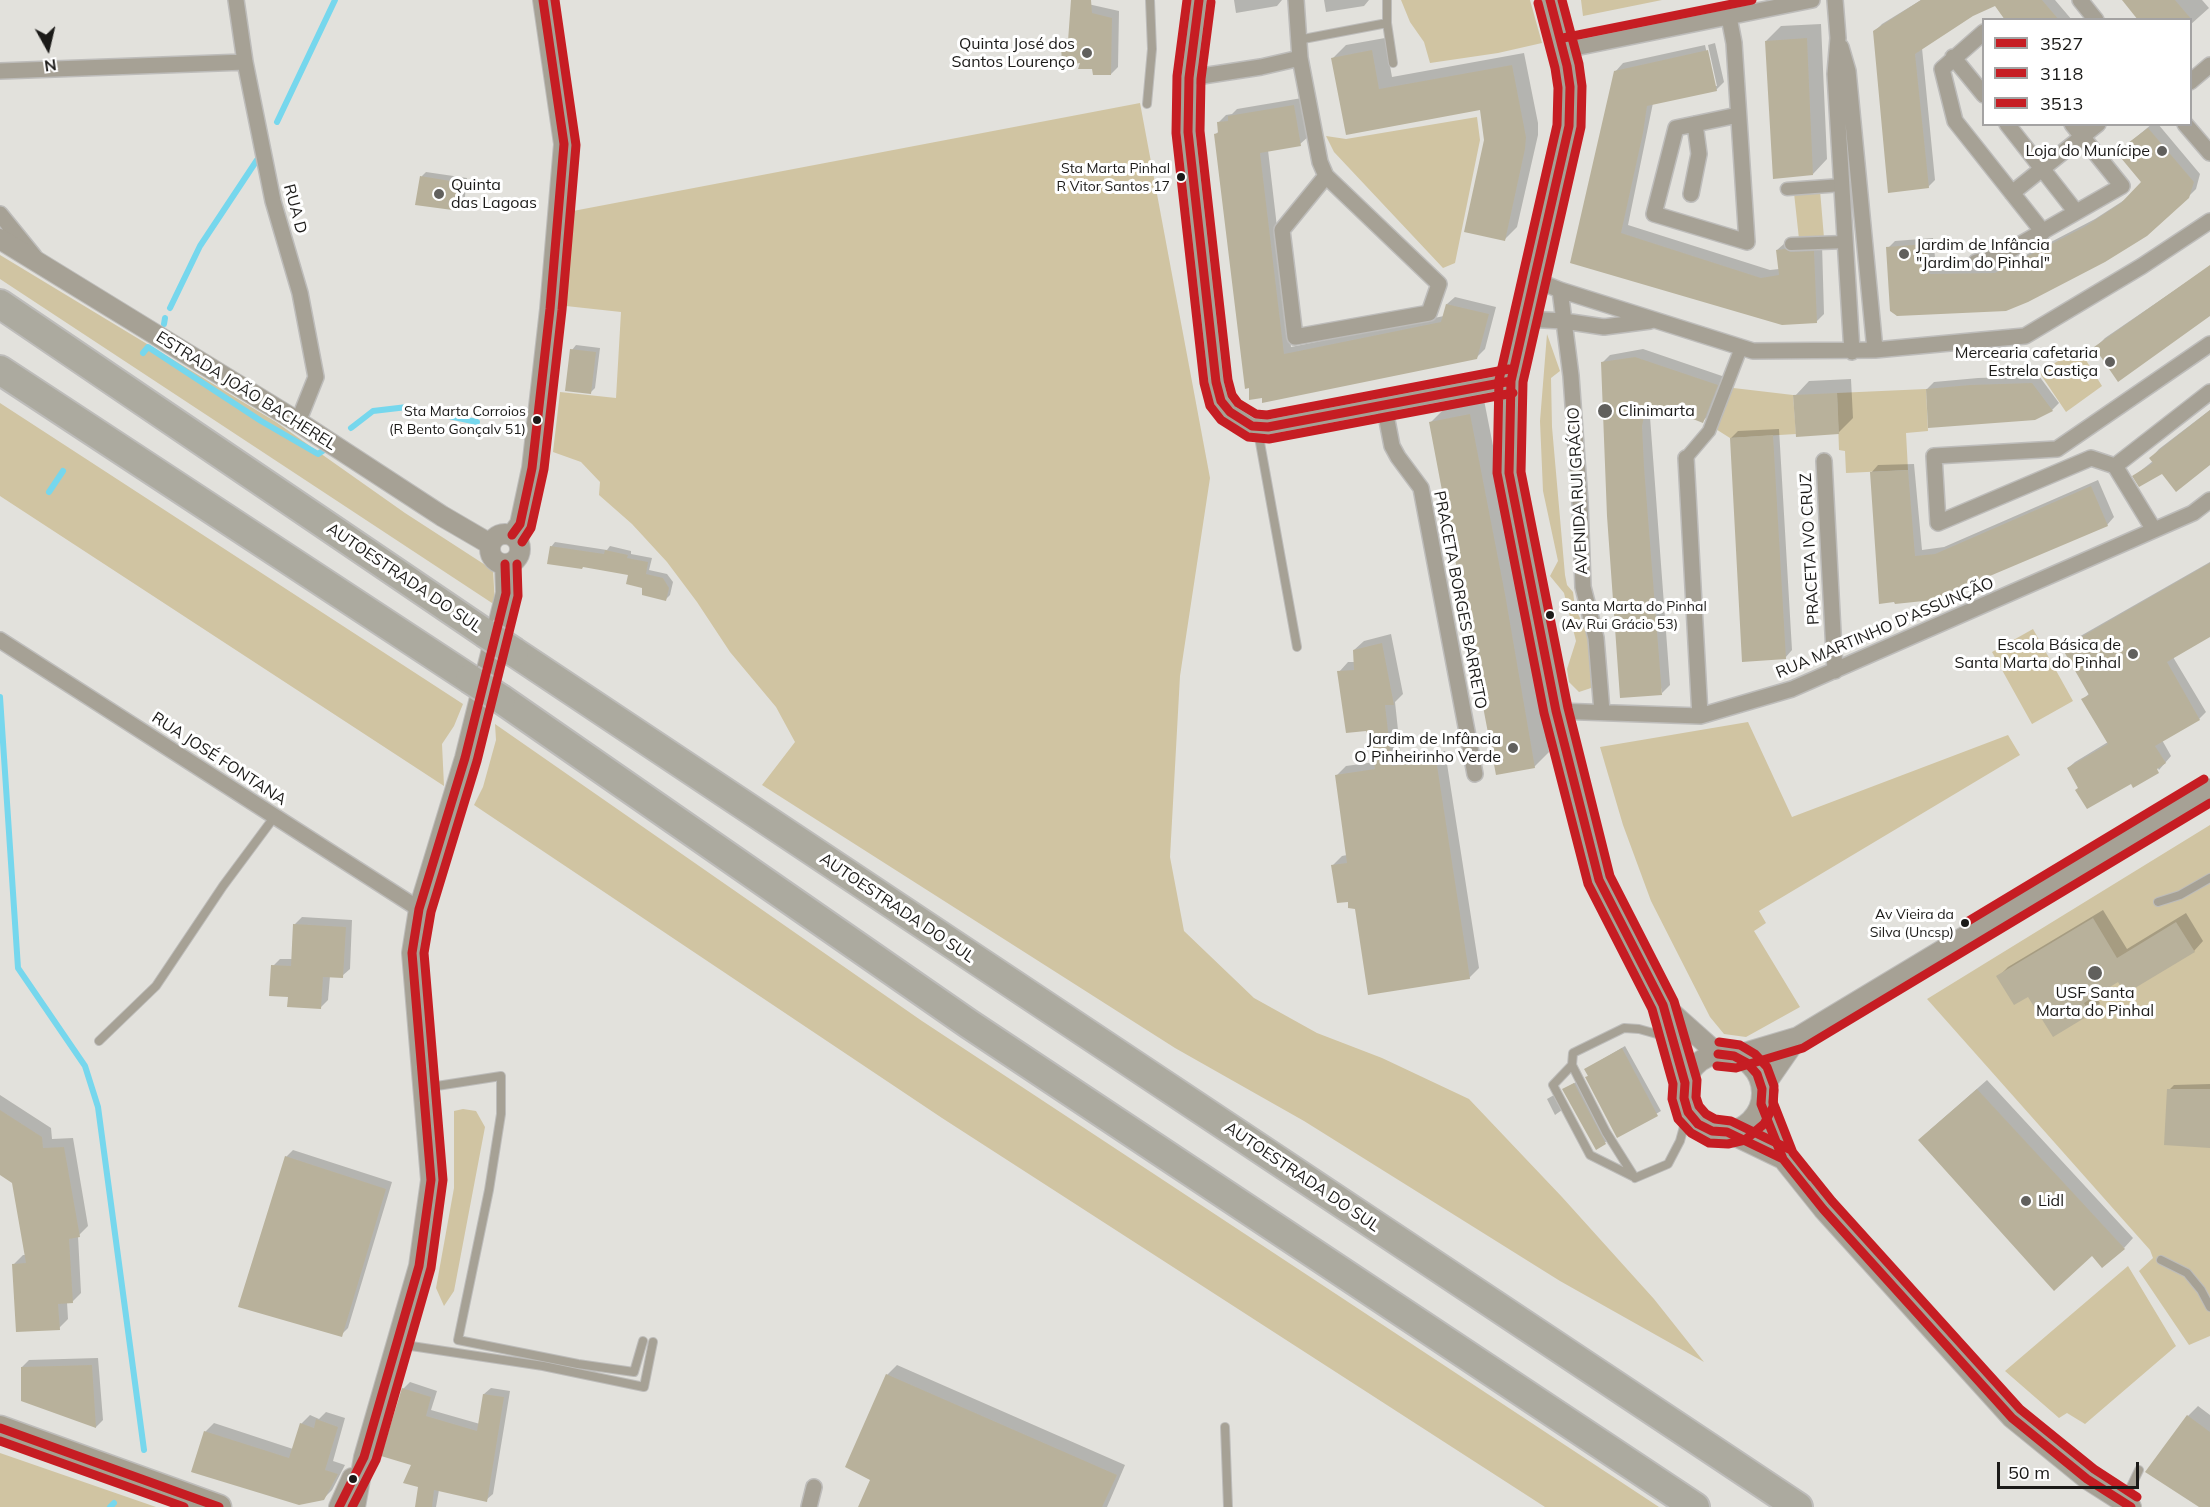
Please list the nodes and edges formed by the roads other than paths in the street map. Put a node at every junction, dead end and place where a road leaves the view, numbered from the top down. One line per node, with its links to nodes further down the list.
1 (236, 0): 20 (street, RUA D)
2 (543, 0): 74 (street)
3 (1150, 0): 27 (lane)
4 (1199, 0): 24 (street)
5 (1296, 0): 16 (street)
6 (1387, 0): 13 (lane)
7 (1550, 0): 17 (street)
8 (1812, 0): 11 (street)
9 (1835, 0): 15 (street)
10 (2080, 0): 12 (street)
11 (1729, 17): 17 (street); 28 (street)
12 (2094, 18)
13 (1387, 23): 16 (lane); 21 (lane)
14 (1982, 33): 18 (street)
15 (1838, 38): 38 (street); 59 (street)
16 (1298, 40): 19 (street)
17 (1565, 50): 51 (street)
18 (1953, 57): 26 (street); 40 (street)
19 (1300, 58): 24 (street); 37 (street)
20 (245, 62): 23 (street); 65 (street, RUA D)
21 (1393, 63)
22 (2210, 65): 25 (street)
23 (0, 71)
24 (1189, 78): 66 (street)
25 (2192, 80)
26 (1982, 94)
27 (1148, 104)
28 (1738, 115): 29 (street); 29 (street)
29 (1695, 124): 41 (street)
30 (2009, 126): 36 (street)
31 (2074, 126): 34 (street)
32 (2096, 126): 34 (street)
33 (2187, 126): 35 (street)
34 (2082, 137): 36 (street); 42 (street)
35 (2210, 153)
36 (2042, 169): 40 (street); 42 (street)
37 (1326, 176): 37 (street)
38 (1842, 185): 39 (street); 47 (street)
39 (1787, 189)
40 (2012, 193): 45 (street)
41 (1691, 194)
42 (2076, 213): 45 (street)
43 (0, 214): 50 (street)
44 (2210, 221): 59 (street)
45 (2043, 232): 49 (street)
46 (0, 239): 50 (street, ESTRADA JOÃO BACHEREL)
47 (1845, 242): 48 (street); 60 (street)
48 (1791, 244)
49 (1976, 262)
50 (40, 263): 65 (street, ESTRADA JOÃO BACHEREL)
51 (1533, 279): 52 (street); 54 (street)
52 (1560, 290): 55 (street); 56 (street, AVENIDA RUI GRÁCIO)
53 (0, 304): 119 (highway, AUTOESTRADA DO SUL, bridge)
54 (1525, 319): 56 (street); 62 (street)
55 (1656, 320): 56 (street); 58 (street)
56 (1564, 321): 81 (street, AVENIDA RUI GRÁCIO)
57 (2210, 344): 67 (street)
58 (1742, 348): 60 (street); 68 (street)
59 (1875, 350): 60 (street)
60 (1852, 352)
61 (0, 370): 118 (highway, bridge)
62 (1511, 381): 64 (street); 80 (street)
63 (2210, 392): 71 (street)
64 (1384, 405): 66 (street); 83 (street, PRACETA BORGES BARRETO)
65 (298, 422): 75 (street, ESTRADA JOÃO BACHEREL)
66 (1257, 426): 78 (lane)
67 (2076, 436): 69 (street); 69 (street)
68 (1686, 458): 82 (street)
69 (2091, 459): 71 (street)
70 (1824, 461): 79 (street, PRACETA IVO CRUZ)
71 (2115, 466): 73 (street)
72 (2210, 500): 73 (street, RUA MARTINHO D'ASSUNÇÃO)
73 (2154, 530): 79 (street, RUA MARTINHO D'ASSUNÇÃO)
74 (512, 535): 75 (street); 76 (street)
75 (490, 544): 76 (street)
76 (505, 564): 88 (street)
77 (0, 640): 85 (street, RUA JOSÉ FONTANA)
78 (1297, 647)
79 (1835, 671): 82 (street, RUA MARTINHO D'ASSUNÇÃO)
80 (1556, 711): 81 (street, RUA MARTINHO D'ASSUNÇÃO); 89 (street)
81 (1602, 712): 82 (street, RUA MARTINHO D'ASSUNÇÃO)
82 (1700, 716)
83 (1475, 774)
84 (2210, 789): 90 (street)
85 (274, 816): 88 (street, RUA JOSÉ FONTANA); 92 (lane)
86 (2210, 878): 87 (lane)
87 (2158, 902)
88 (418, 909): 96 (street)
89 (1663, 1005): 91 (street); 93 (street)
90 (1798, 1037): 93 (street); 97 (street)
91 (1672, 1039): 94 (lane); 95 (street)
92 (99, 1041)
93 (1726, 1055): 95 (street); 97 (street)
94 (1572, 1065): 101 (lane); 101 (lane)
95 (1685, 1083): 98 (street)
96 (423, 1088): 104 (lane); 106 (street)
97 (1761, 1096): 99 (street); 100 (street)
98 (1688, 1112): 99 (street); 101 (lane)
99 (1727, 1132): 100 (street)
100 (1782, 1159): 112 (street)
101 (1635, 1178)
102 (2161, 1260): 103 (lane)
103 (2210, 1307)
104 (643, 1341)
105 (653, 1342): 106 (lane)
106 (396, 1343): 109 (street)
107 (1225, 1427): 117 (lane)
108 (1, 1428): 113 (main road)
109 (364, 1457): 114 (street); 115 (street)
110 (2139, 1470): 112 (lane)
111 (814, 1487): 116 (street)
112 (2127, 1505)
113 (219, 1507)
114 (339, 1507)
115 (355, 1507)
116 (809, 1507)
117 (1228, 1507)
118 (1695, 1507)
119 (1798, 1507)

